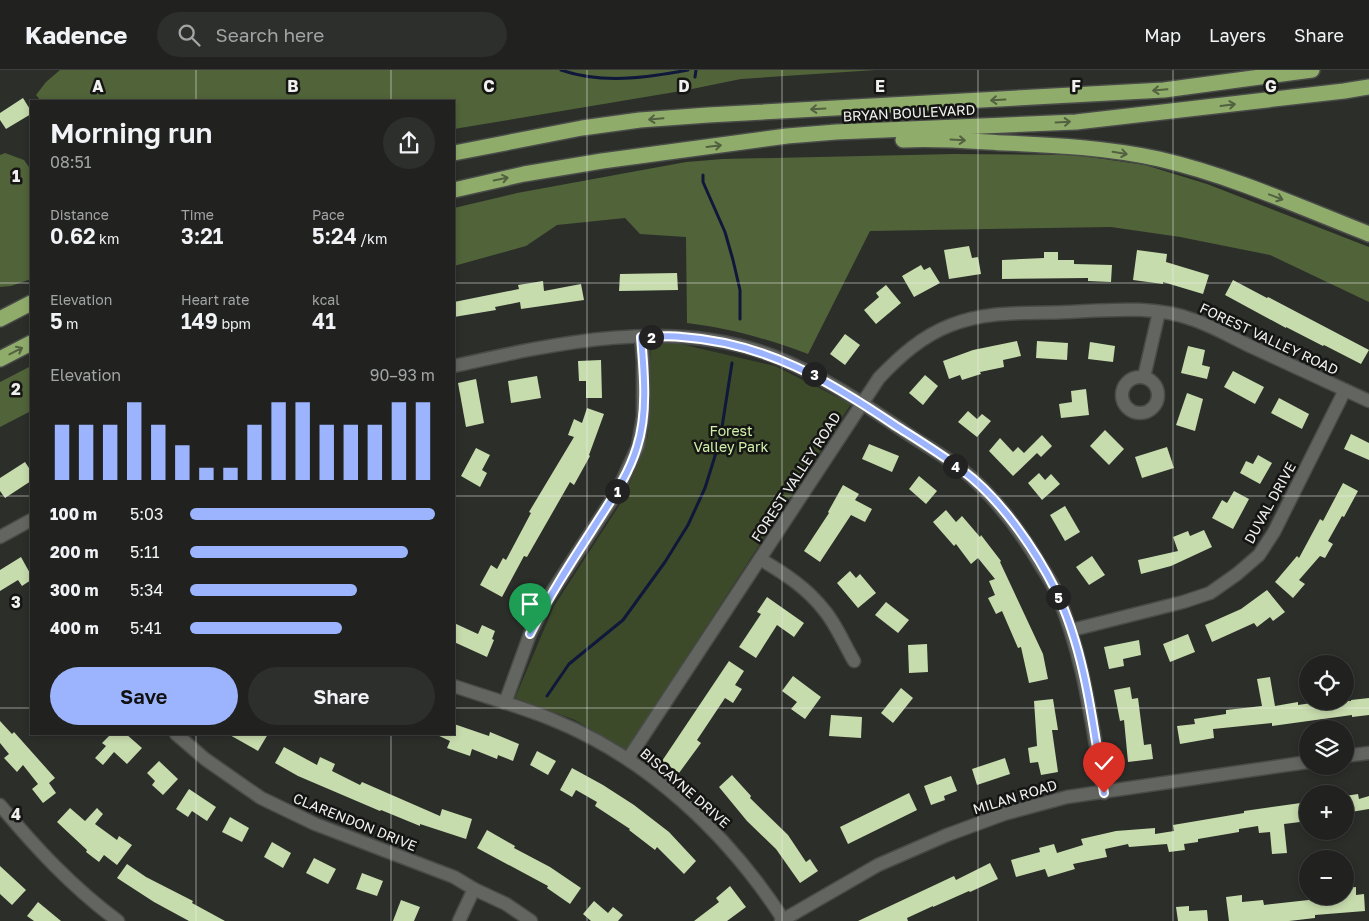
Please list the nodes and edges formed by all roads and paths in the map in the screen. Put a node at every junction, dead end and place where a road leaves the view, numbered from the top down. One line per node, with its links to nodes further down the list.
1 (1239, 70): 3 (highway)
2 (1312, 70): 3 (highway, BRYAN BOULEVARD)
3 (1193, 86): 6 (highway, BRYAN BOULEVARD, one-way to 6)
4 (1369, 87): 5 (highway, BRYAN BOULEVARD, one-way to 4)
5 (787, 136): 7 (highway, BRYAN BOULEVARD, one-way to 5); 8 (highway, one-way to 8)
6 (455, 152)
7 (455, 190)
8 (1369, 234)
9 (30, 304): 11 (highway)
10 (1160, 312): 16 (street); 17 (street, FOREST VALLEY ROAD); 19 (street, FOREST VALLEY ROAD)
11 (0, 319)
12 (641, 337): 15 (street); 19 (street); 26 (street)
13 (30, 344): 14 (highway, one-way to 13)
14 (0, 359)
15 (455, 366)
16 (1144, 377)
17 (1345, 390): 18 (street, FOREST VALLEY ROAD); 23 (street, DUVAL DRIVE)
18 (1369, 402)
19 (862, 403): 22 (street, FOREST VALLEY ROAD); 23 (street)
20 (30, 522): 21 (street)
21 (0, 537)
22 (760, 559): 24 (street); 30 (street, FOREST VALLEY ROAD)
23 (1072, 630): 32 (street)
24 (854, 660)
25 (455, 686): 26 (street, BISCAYNE DRIVE)
26 (505, 703): 30 (street, BISCAYNE DRIVE)
27 (177, 735): 34 (street, CLARENDON DRIVE)
28 (1369, 753): 29 (street)
29 (1354, 755)
30 (628, 759): 35 (street, BISCAYNE DRIVE)
31 (1299, 763): 32 (street, MILAN ROAD)
32 (1104, 793): 35 (street, MILAN ROAD)
33 (0, 805): 36 (street)
34 (474, 889): 37 (street); 38 (street, CLARENDON DRIVE)
35 (782, 920)
36 (118, 921)
37 (459, 921)
38 (531, 921)

